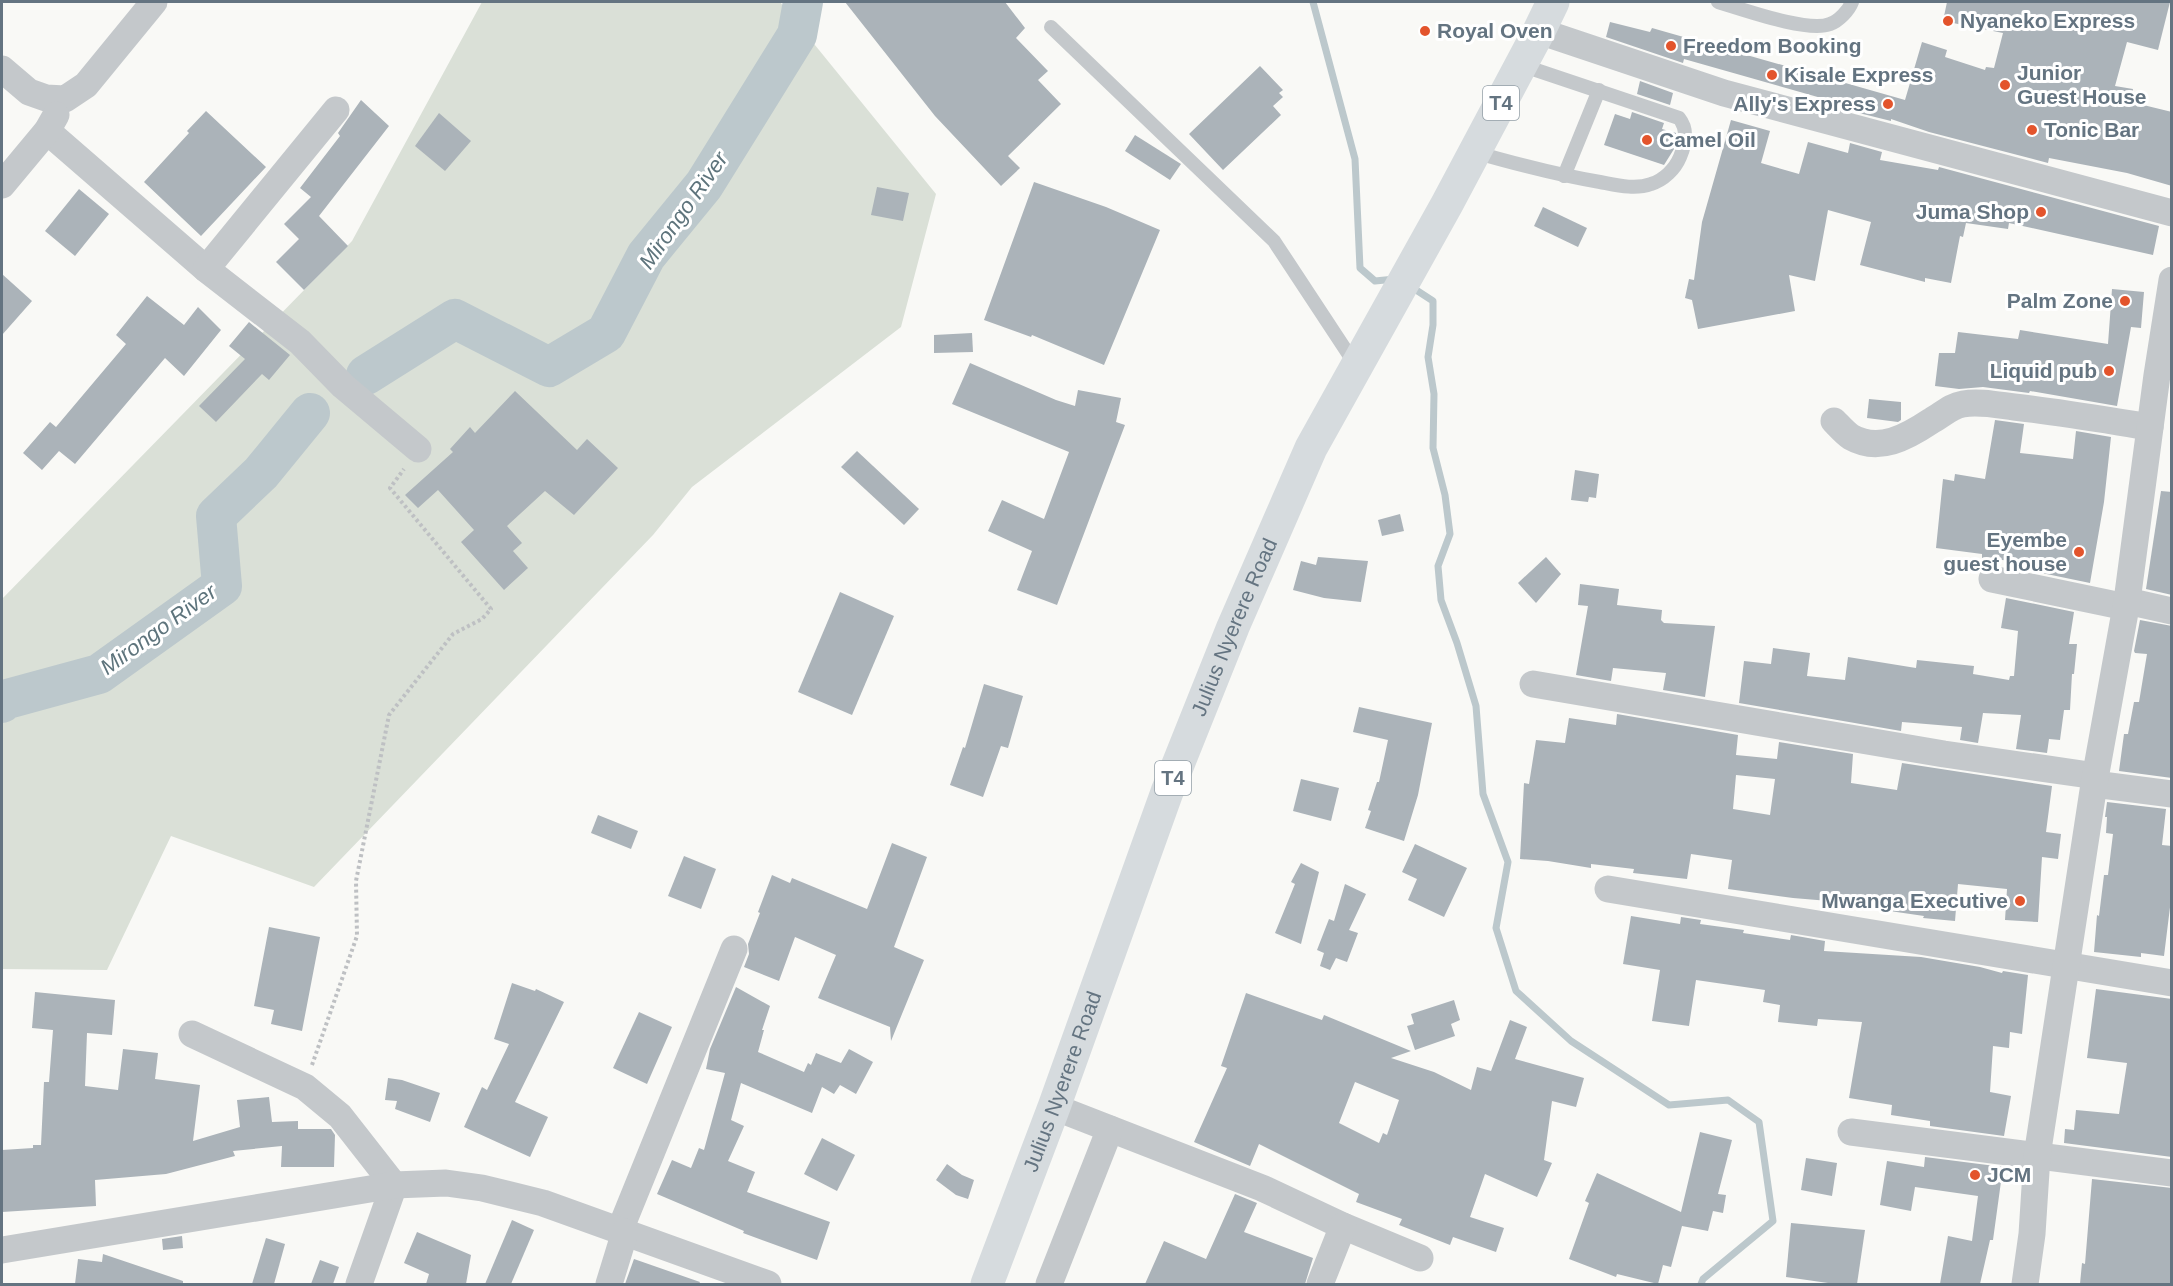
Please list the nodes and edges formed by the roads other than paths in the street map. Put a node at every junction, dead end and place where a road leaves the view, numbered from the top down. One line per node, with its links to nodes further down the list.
1 (154, 2): 9 (street)
2 (1718, 2): 3 (lane)
3 (1852, 2)
4 (1546, 16): 6 (highway, Julius Nyerere Road / T4); 15 (street)
5 (1051, 27): 18 (lane)
6 (1521, 65): 8 (lane); 12 (highway, Julius Nyerere Road / T4)
7 (2, 69): 9 (street)
8 (1599, 90): 13 (lane); 13 (lane)
9 (65, 99): 11 (street)
10 (336, 110): 16 (street)
11 (47, 131): 14 (street); 16 (street)
12 (1474, 153): 13 (lane); 18 (highway, Julius Nyerere Road / T4)
13 (1564, 176)
14 (2, 185)
15 (2172, 213)
16 (206, 268): 21 (street)
17 (2172, 280): 20 (street)
18 (1357, 366): 33 (highway, Julius Nyerere Road / T4)
19 (1834, 421): 20 (street)
20 (2150, 427): 23 (street)
21 (418, 449)
22 (1992, 579): 23 (street)
23 (2127, 604): 24 (street); 26 (street)
24 (2172, 611)
25 (1533, 684): 26 (street)
26 (2095, 780): 27 (street); 30 (street)
27 (2172, 794)
28 (1608, 889): 30 (street)
29 (734, 949): 40 (street)
30 (2066, 966): 31 (street); 36 (street)
31 (2172, 983)
32 (192, 1034): 38 (street)
33 (1054, 1107): 34 (street); 46 (highway, Julius Nyerere Road / T4)
34 (1110, 1129): 39 (street); 47 (street)
35 (1851, 1132): 36 (street)
36 (2037, 1156): 37 (street); 49 (street)
37 (2172, 1173)
38 (394, 1185): 40 (street); 41 (street); 43 (street)
39 (1343, 1226): 42 (street); 48 (street)
40 (623, 1231): 44 (street); 45 (street)
41 (2, 1250)
42 (1420, 1258)
43 (359, 1284)
44 (609, 1284)
45 (768, 1284)
46 (987, 1284)
47 (1049, 1284)
48 (1320, 1284)
49 (2025, 1284)

